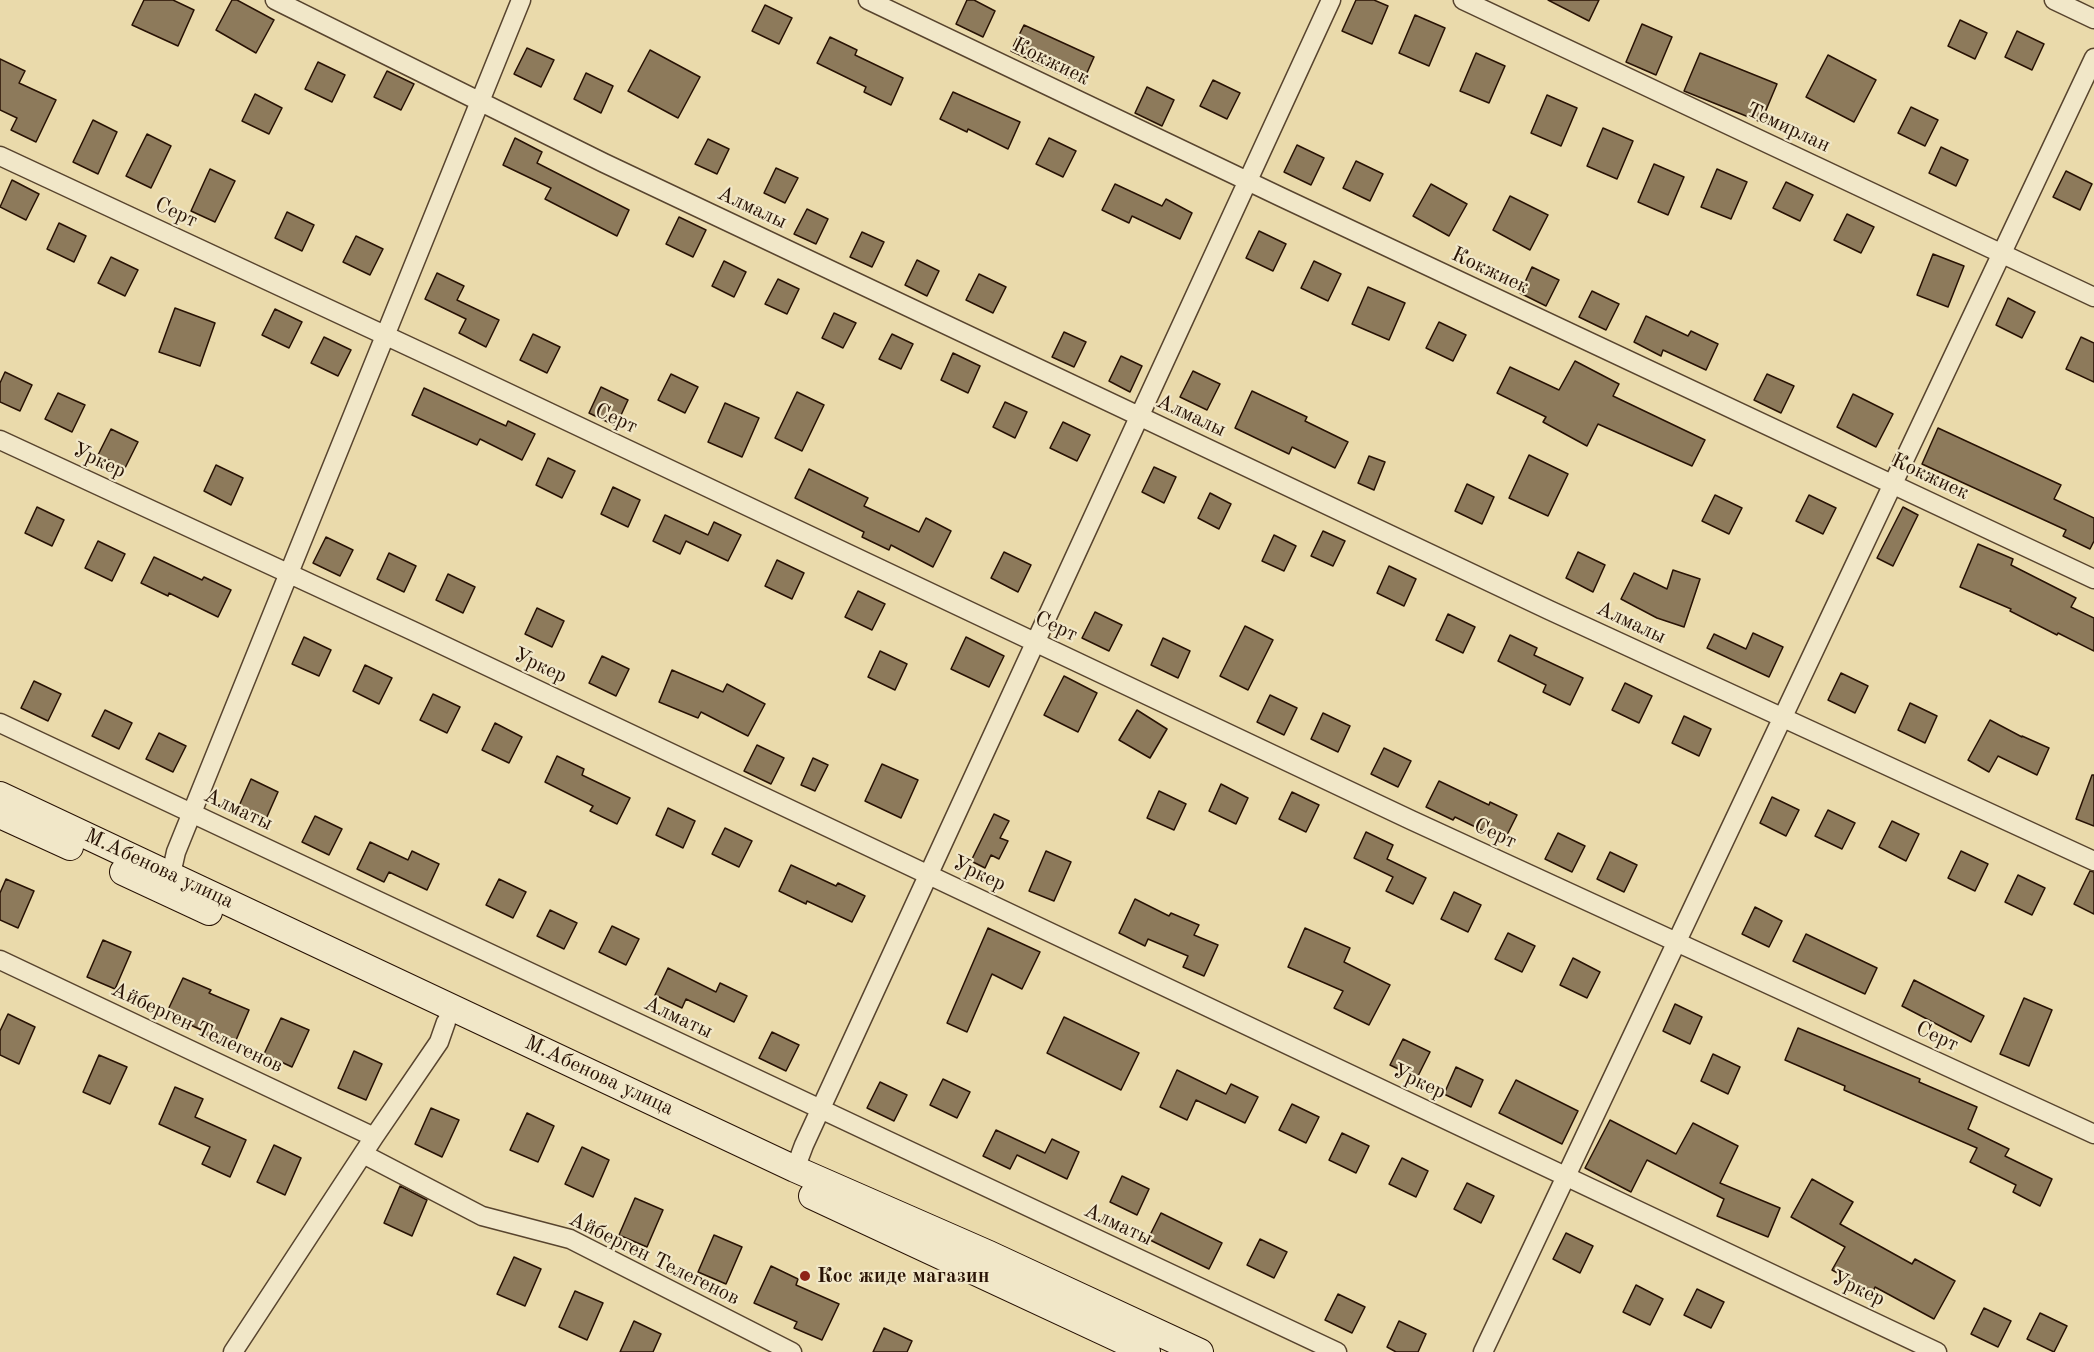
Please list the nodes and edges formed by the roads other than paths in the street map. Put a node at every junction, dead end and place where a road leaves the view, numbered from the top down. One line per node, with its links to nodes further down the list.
1 (275, 0): 9 (street, Алмалы)
2 (521, 0): 9 (street)
3 (868, 0): 11 (street, Кокжиек)
4 (1331, 0): 11 (street)
5 (1464, 0): 12 (street, Темирлан)
6 (2054, 0): 7 (street)
7 (2094, 19)
8 (2094, 58): 12 (street)
9 (480, 102): 14 (street); 15 (street, Алмалы)
10 (0, 156): 14 (street, Серт)
11 (1247, 181): 15 (street); 17 (street, Кокжиек)
12 (2002, 254): 13 (street, Темирлан); 17 (street)
13 (2094, 297)
14 (386, 335): 18 (street); 20 (street, Серт)
15 (1139, 416): 20 (street); 21 (street, Алмалы)
16 (0, 440): 18 (street, Уркер)
17 (1893, 485): 19 (street, Кокжиек); 21 (street)
18 (289, 573): 24 (street); 28 (street, Уркер)
19 (2094, 579)
20 (1035, 642): 28 (street); 29 (street, Серт)
21 (1782, 719): 26 (street, Алмалы); 29 (street)
22 (0, 723): 24 (street, Алматы)
23 (0, 795): 27 (main road, М.Абенова улица)
24 (192, 813): 27 (street); 32 (street, Алматы)
25 (0, 814): 31 (main road, М.Абенова улица)
26 (2094, 861)
27 (171, 874): 36 (main road, М.Абенова улица)
28 (928, 874): 32 (street); 37 (street, Уркер)
29 (1677, 942): 33 (street, Серт); 37 (street)
30 (0, 960): 34 (street, Айберген Телегенов)
31 (446, 1022): 34 (street); 40 (main road, М.Абенова улица)
32 (820, 1110): 36 (street); 42 (street, Алматы)
33 (2094, 1134)
34 (374, 1137): 35 (street)
35 (363, 1154): 38 (street); 39 (street, Айберген Телегенов)
36 (795, 1169): 41 (main road, М.Абенова улица)
37 (1566, 1176): 43 (street); 44 (street, Уркер)
38 (233, 1352)
39 (792, 1352)
40 (1147, 1352)
41 (1200, 1352)
42 (1337, 1352)
43 (1483, 1352)
44 (1937, 1352)

